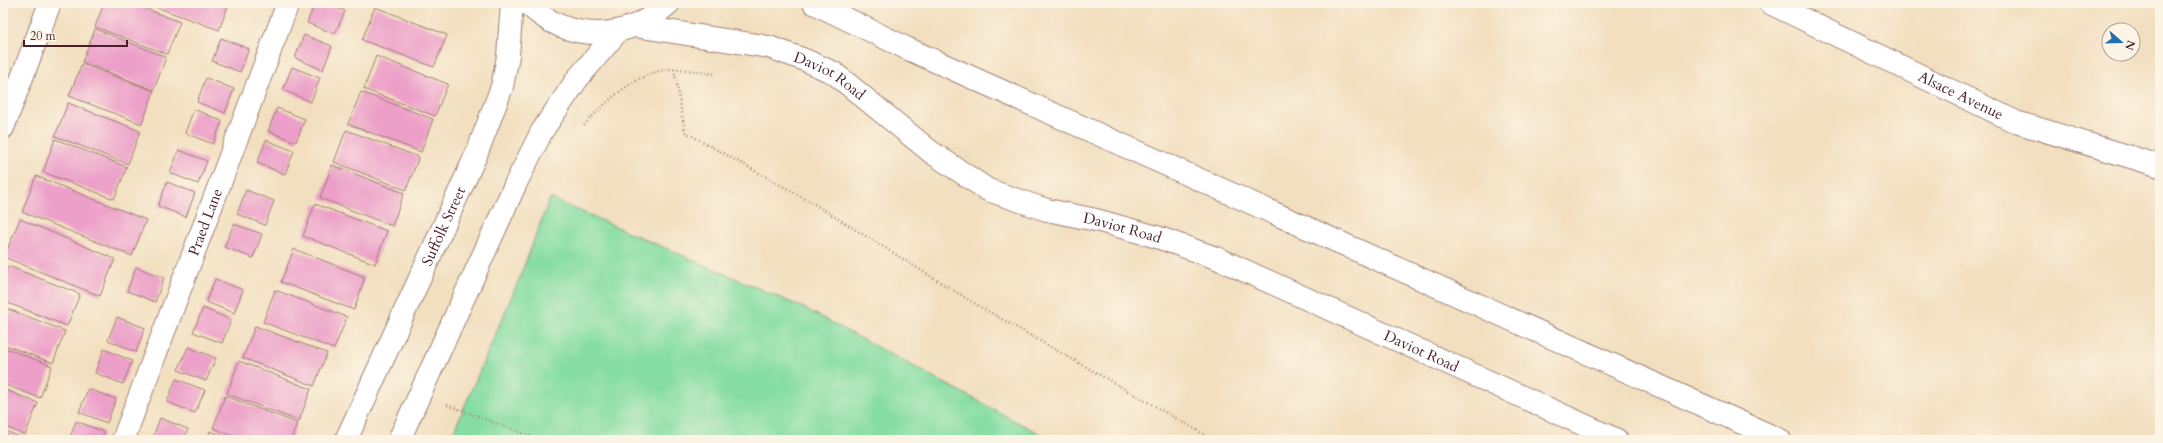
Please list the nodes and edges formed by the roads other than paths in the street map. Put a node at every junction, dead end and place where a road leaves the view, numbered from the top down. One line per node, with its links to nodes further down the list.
1 (50, 3): 9 (street)
2 (288, 3): 11 (street, Praed Lane)
3 (512, 3): 12 (street, Suffolk Street)
4 (527, 3): 8 (street)
5 (669, 3): 8 (street)
6 (814, 3): 15 (street)
7 (1770, 3): 10 (street, Alsace Avenue)
8 (627, 29): 13 (street); 14 (street, Daviot Road)
9 (3, 128)
10 (2160, 166)
11 (123, 440)
12 (346, 440)
13 (400, 440)
14 (1617, 440)
15 (1780, 440)

